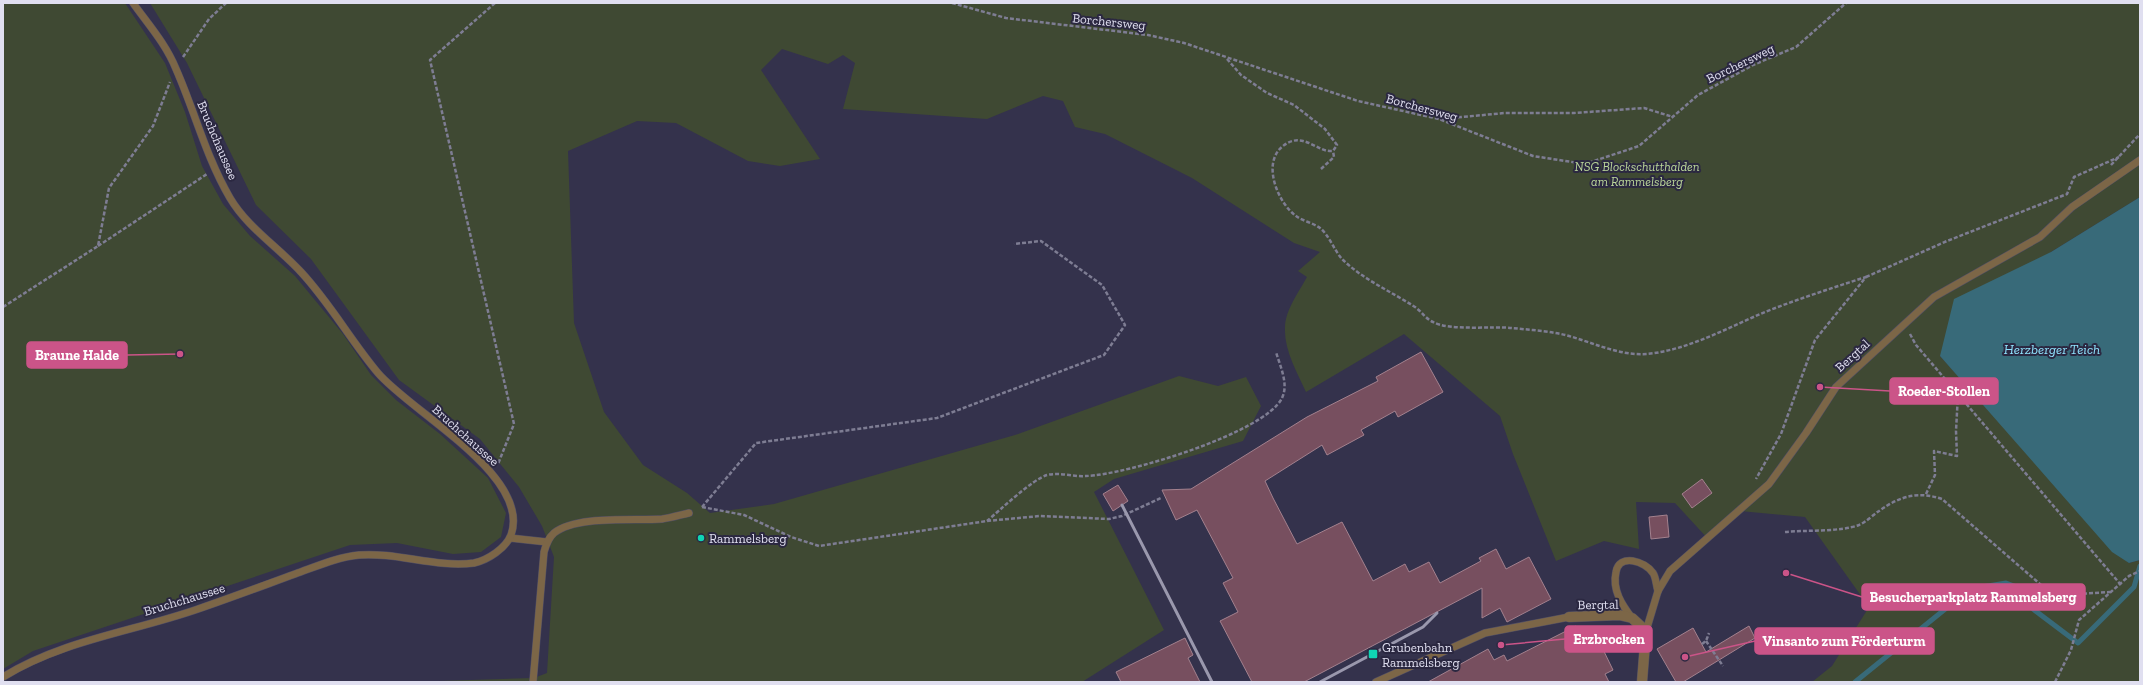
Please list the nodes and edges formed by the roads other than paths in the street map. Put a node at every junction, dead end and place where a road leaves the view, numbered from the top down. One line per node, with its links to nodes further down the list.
1 (133, 3): 4 (lane, Bruchchaussee)
2 (2140, 160): 6 (lane, Bergtal)
3 (689, 513): 5 (lane)
4 (510, 538): 5 (lane); 10 (lane, Bruchchaussee)
5 (547, 542): 11 (lane)
6 (1658, 591): 8 (lane); 9 (lane, Bergtal)
7 (1568, 617): 8 (street, Bergtal); 12 (lane)
8 (1632, 618): 9 (street, Bergtal)
9 (1646, 631): 13 (street, Bergtal)
10 (3, 677)
11 (533, 682)
12 (1376, 682)
13 (1642, 682)

